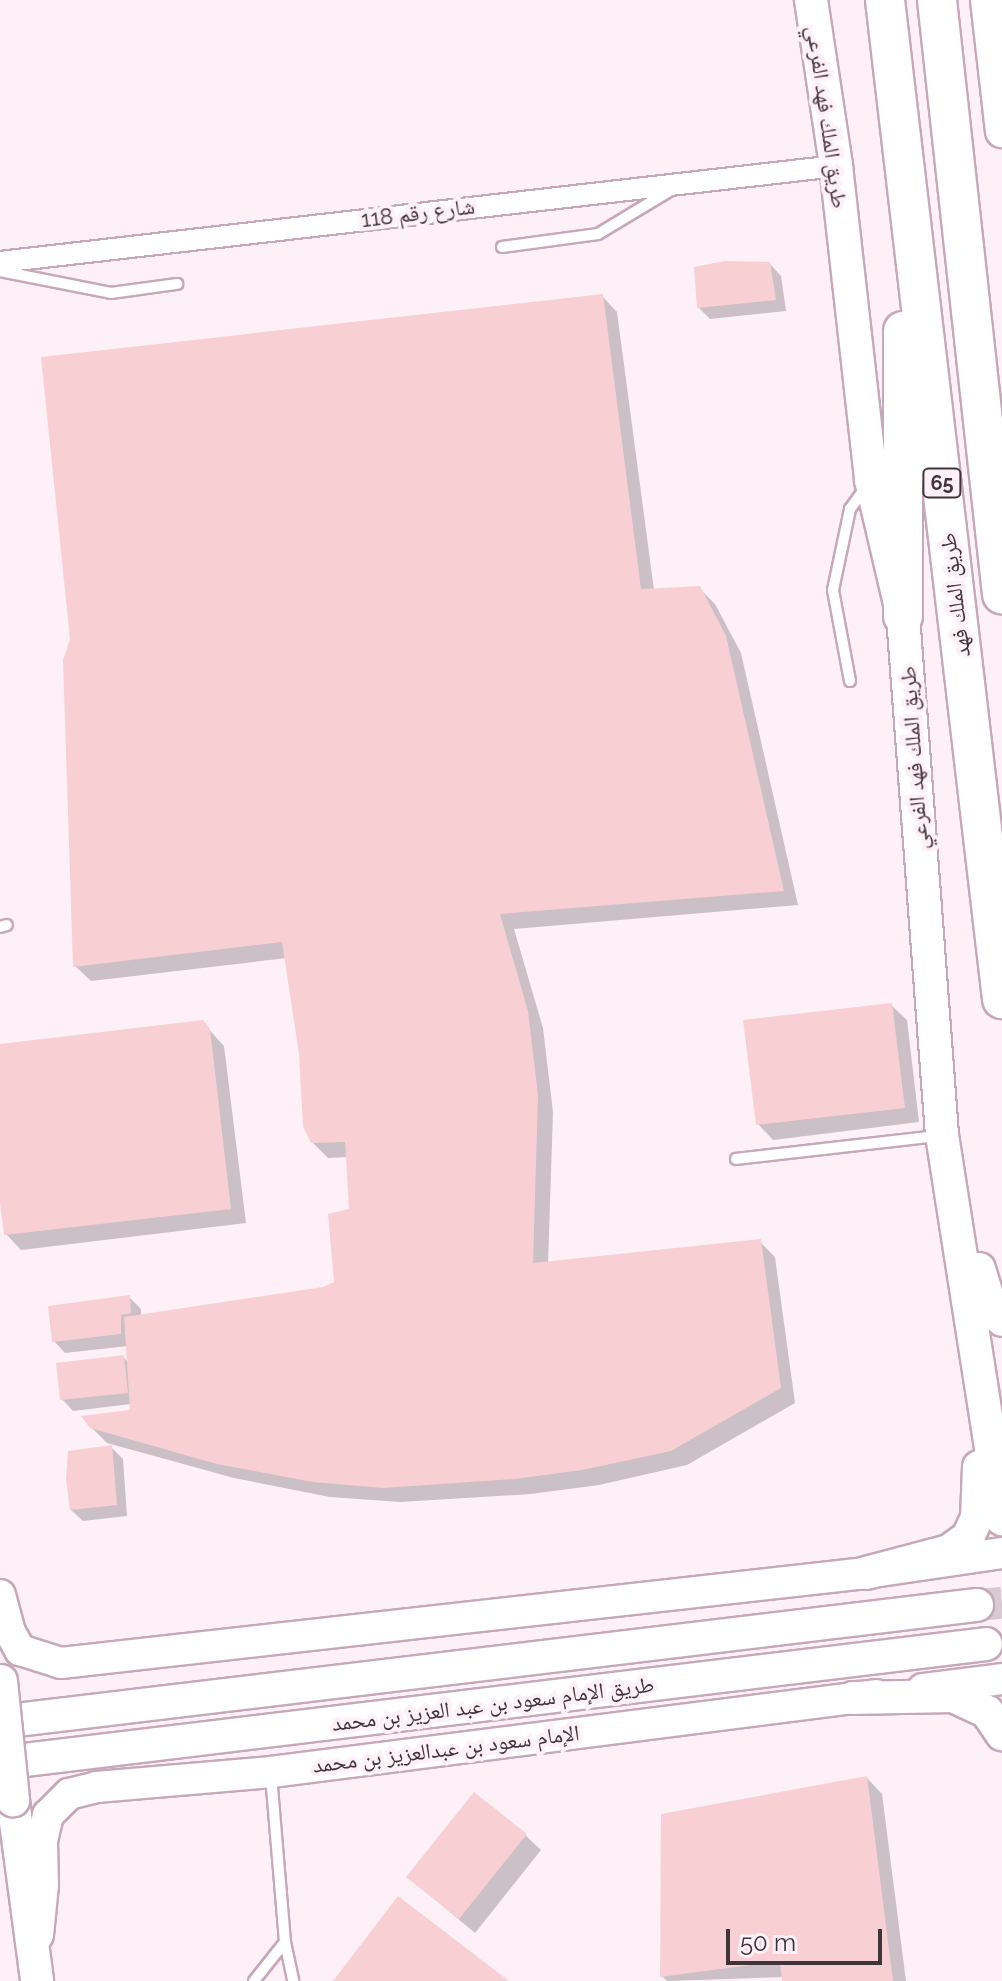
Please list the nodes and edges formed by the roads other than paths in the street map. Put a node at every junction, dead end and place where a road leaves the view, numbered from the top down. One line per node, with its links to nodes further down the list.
1 (811, 0): 8 (main road, طريق الملك فهد الفرعي)
2 (885, 0): 7 (highway, طريق الملك فهد / 65)
3 (937, 0): 5 (highway, 65)
4 (987, 0): 6 (main road)
5 (950, 120): 14 (highway); 16 (highway, 65)
6 (1002, 131)
7 (903, 148): 17 (highway); 19 (highway, طريق الملك فهد / 65)
8 (836, 166): 9 (street, شارع رقم 118); 15 (main road, طريق الملك فهد الفرعي)
9 (685, 182): 10 (lane); 11 (street, شارع رقم 118)
10 (502, 247)
11 (0, 262)
12 (0, 271): 13 (lane)
13 (177, 284)
14 (1002, 351)
15 (871, 480): 17 (main road, طريق الملك فهد الفرعي); 18 (lane)
16 (1002, 594)
17 (903, 616): 20 (main road, طريق الملك فهد الفرعي)
18 (850, 681)
19 (1000, 983)
20 (943, 1145): 21 (lane); 22 (main road); 23 (main road, طريق الملك فهد الفرعي)
21 (736, 1159)
22 (1002, 1320)
23 (981, 1383): 24 (main road, طريق الملك فهد الفرعي); 26 (main road)
24 (1002, 1519)
25 (1002, 1553): 26 (main road)
26 (866, 1573): 27 (main road)
27 (0, 1595)
28 (977, 1605): 34 (main road, طريق الإمام سعود بن عبد العزيز بن محمد)
29 (986, 1644): 36 (main road, طريق الإمام سعود بن عبد العزيز بن محمد)
30 (0, 1673): 32 (main road)
31 (1002, 1679): 33 (main road, الإمام سعود بن عبدالعزيز بن محمد)
32 (1, 1681): 39 (main road, bridge)
33 (853, 1698): 35 (main road); 37 (main road, الإمام سعود بن عبدالعزيز بن محمد)
34 (0, 1722)
35 (1002, 1734)
36 (0, 1763)
37 (271, 1772): 38 (lane); 39 (main road, الإمام سعود بن عبدالعزيز بن محمد)
38 (285, 1942): 40 (lane); 41 (lane)
39 (36, 1973)
40 (254, 1981)
41 (293, 1981)

